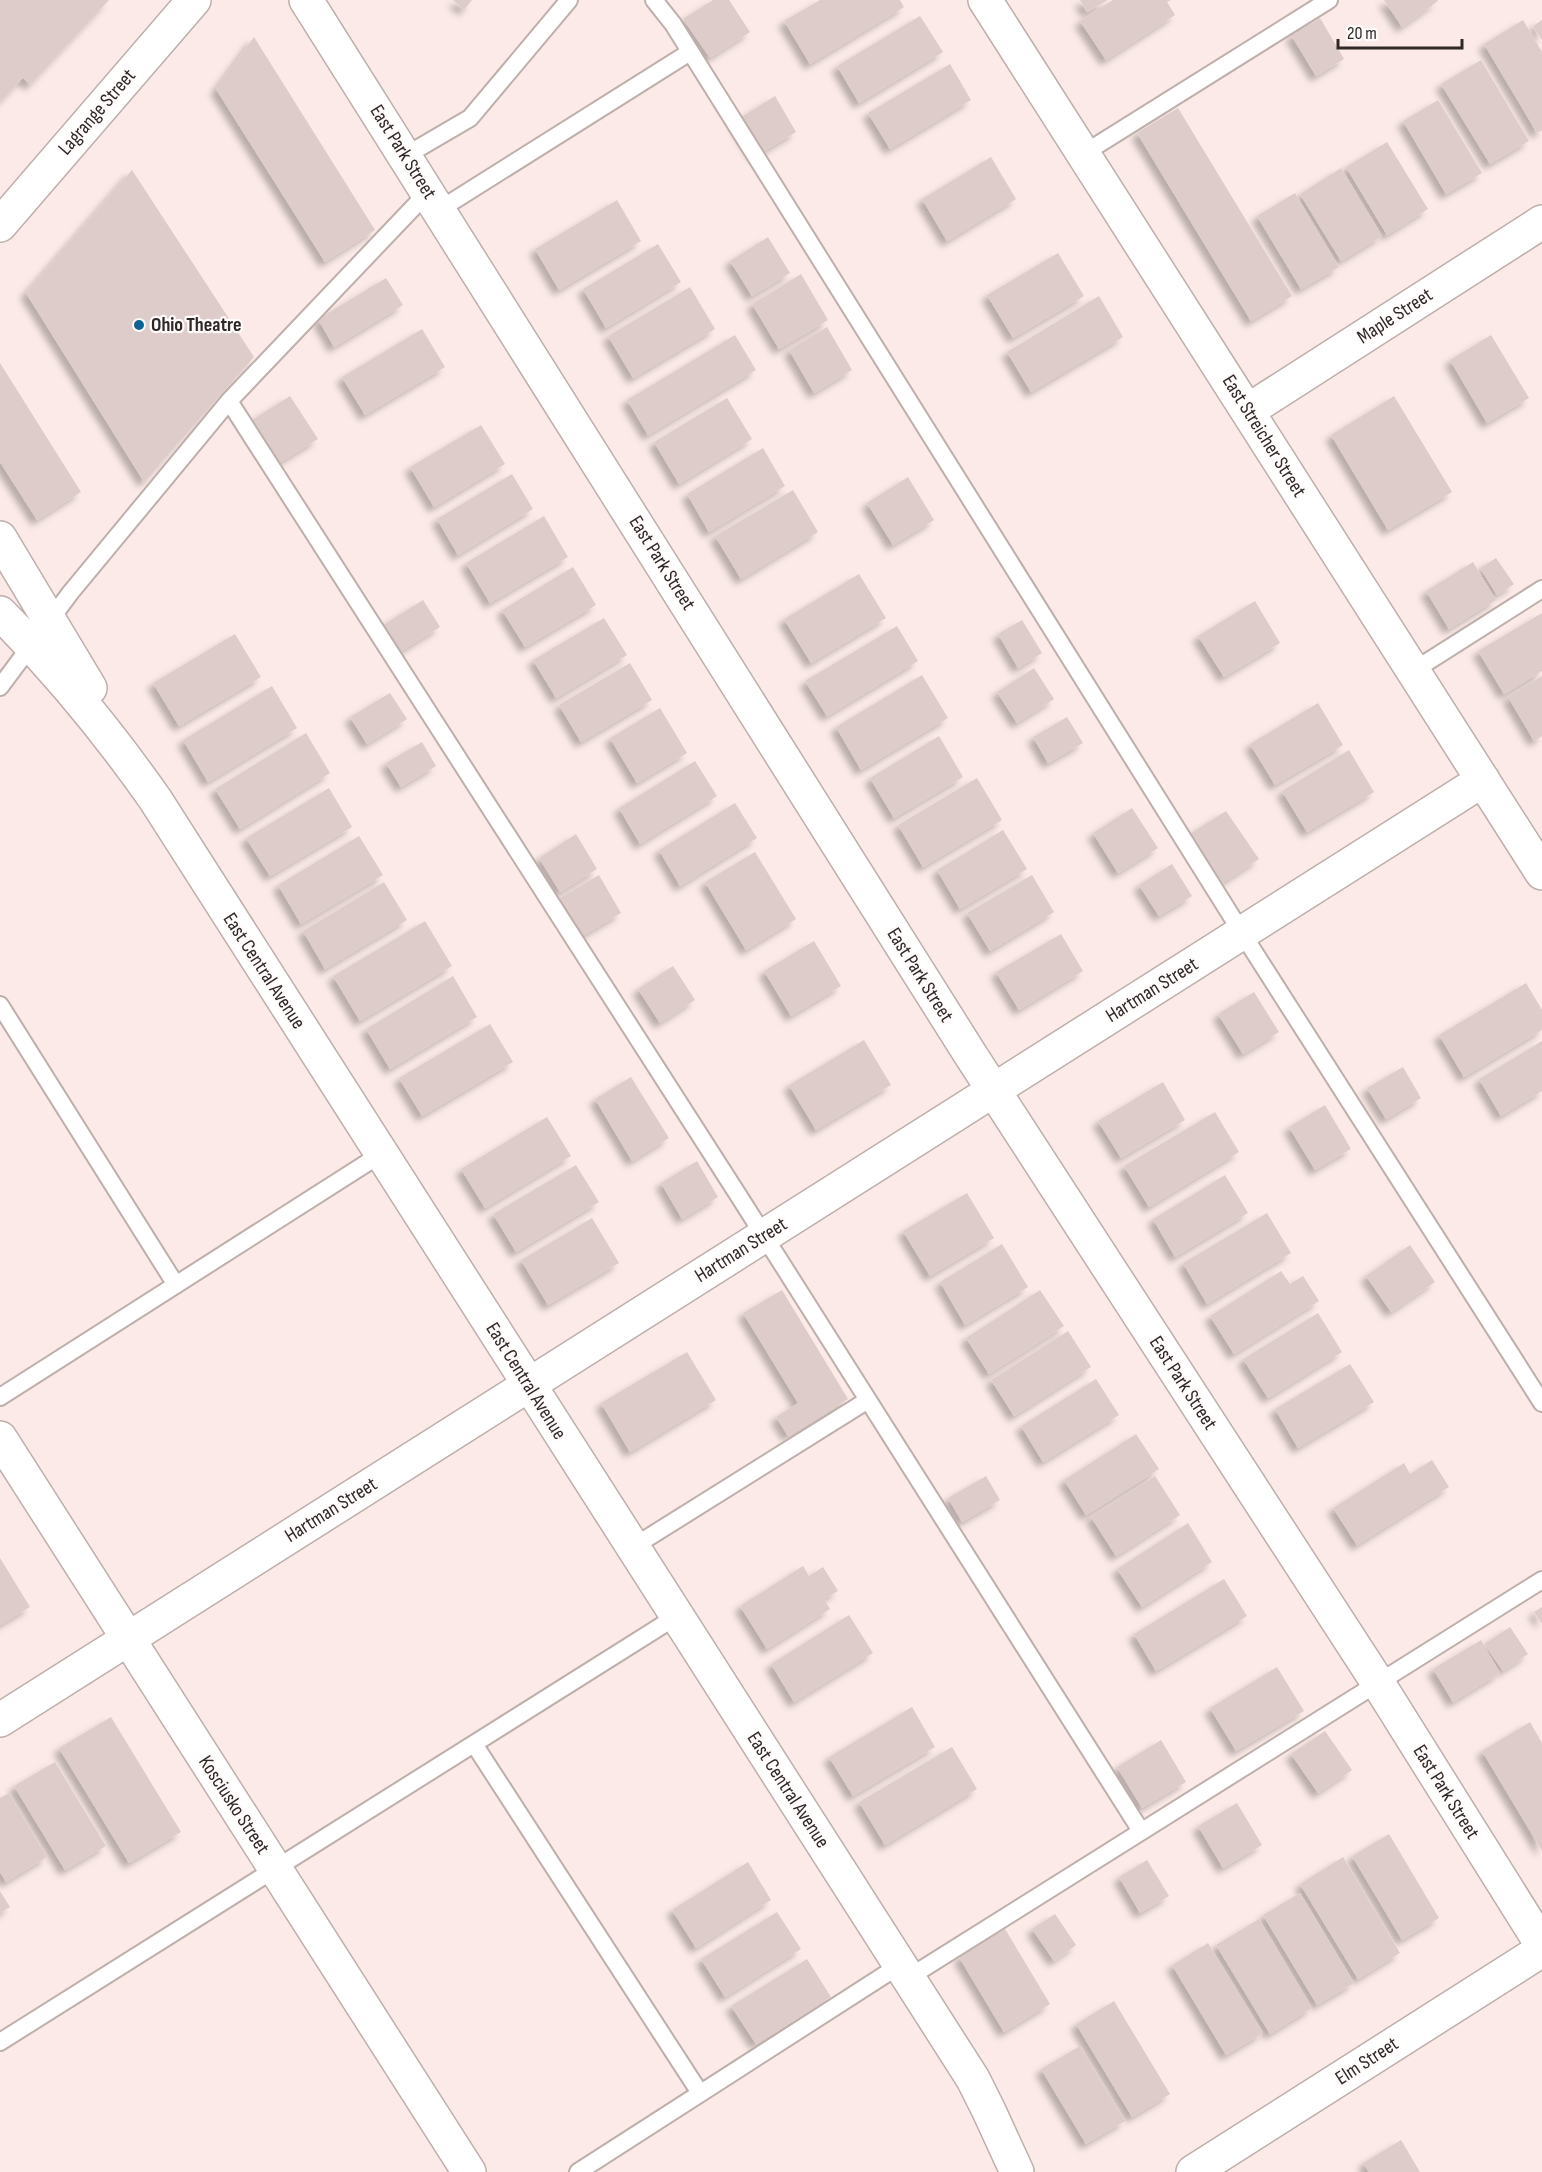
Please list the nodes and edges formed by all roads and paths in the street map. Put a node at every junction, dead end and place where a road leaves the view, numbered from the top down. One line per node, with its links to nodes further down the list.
1 (194, 0): 12 (street, Lagrange Street)
2 (306, 0): 9 (street, East Park Street)
3 (569, 0): 9 (lane)
4 (654, 0): 7 (lane)
5 (985, 0): 8 (street, East Streicher Street)
6 (1329, 0): 8 (lane)
7 (690, 52): 10 (lane); 23 (lane)
8 (1083, 154): 14 (street, East Streicher Street)
9 (405, 156): 10 (street, East Park Street)
10 (434, 201): 13 (lane); 25 (street, East Park Street)
11 (1542, 222): 14 (street, Maple Street)
12 (0, 225)
13 (230, 401): 18 (lane); 27 (lane)
14 (1249, 411): 19 (street, East Streicher Street)
15 (0, 538): 18 (street)
16 (1542, 589): 19 (lane)
17 (0, 613): 18 (street, East Central Avenue)
18 (41, 632): 20 (lane); 26 (street, East Central Avenue)
19 (1413, 671): 21 (street, East Streicher Street)
20 (0, 687)
21 (1483, 780): 22 (street, East Streicher Street); 23 (street, Hartman Street)
22 (1542, 873)
23 (1242, 933): 25 (street, Hartman Street); 32 (lane)
24 (0, 1005): 28 (lane)
25 (993, 1090): 27 (street, Hartman Street); 38 (street, East Park Street)
26 (381, 1154): 28 (lane); 29 (street, East Central Avenue)
27 (764, 1236): 29 (street, Hartman Street); 31 (lane)
28 (176, 1285): 30 (lane)
29 (528, 1385): 34 (street, East Central Avenue); 37 (street, Hartman Street)
30 (0, 1397)
31 (867, 1400): 34 (lane); 41 (lane)
32 (1542, 1403)
33 (0, 1438): 37 (street, Kosciusko Street)
34 (633, 1547): 36 (street, East Central Avenue)
35 (1542, 1580): 38 (lane)
36 (677, 1616): 40 (lane); 45 (street, East Central Avenue)
37 (128, 1639): 39 (street, Hartman Street); 42 (street, Kosciusko Street)
38 (1378, 1683): 41 (lane); 43 (street, East Park Street)
39 (0, 1720)
40 (474, 1744): 42 (lane); 47 (lane)
41 (1141, 1831): 45 (lane)
42 (275, 1869): 46 (lane); 48 (street, Kosciusko Street)
43 (1542, 1945)
44 (1542, 1950): 51 (street, Elm Street)
45 (904, 1972): 47 (lane); 50 (street, East Central Avenue)
46 (0, 2042)
47 (700, 2093): 49 (lane)
48 (469, 2172)
49 (578, 2172)
50 (1017, 2172)
51 (1193, 2172)

